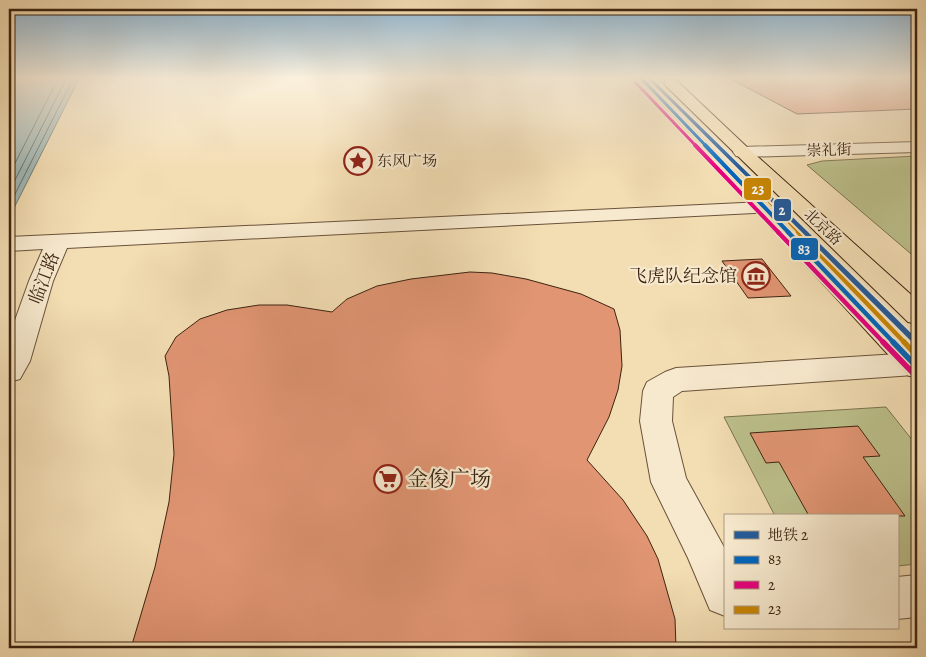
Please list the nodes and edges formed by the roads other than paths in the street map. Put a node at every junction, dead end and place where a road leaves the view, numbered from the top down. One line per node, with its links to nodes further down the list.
1 (669, 108): 5 (main road, 北京路)
2 (696, 108): 4 (main road, 北京路)
3 (917, 147): 4 (street, 崇礼街)
4 (742, 152): 8 (main road, 北京路)
5 (765, 208): 6 (street); 9 (main road, 北京路)
6 (58, 241): 7 (street); 10 (street, 临江路)
7 (9, 244)
8 (917, 315)
9 (916, 366): 11 (street)
10 (9, 371)
11 (724, 593)
12 (917, 596): 13 (street)
13 (898, 598)

